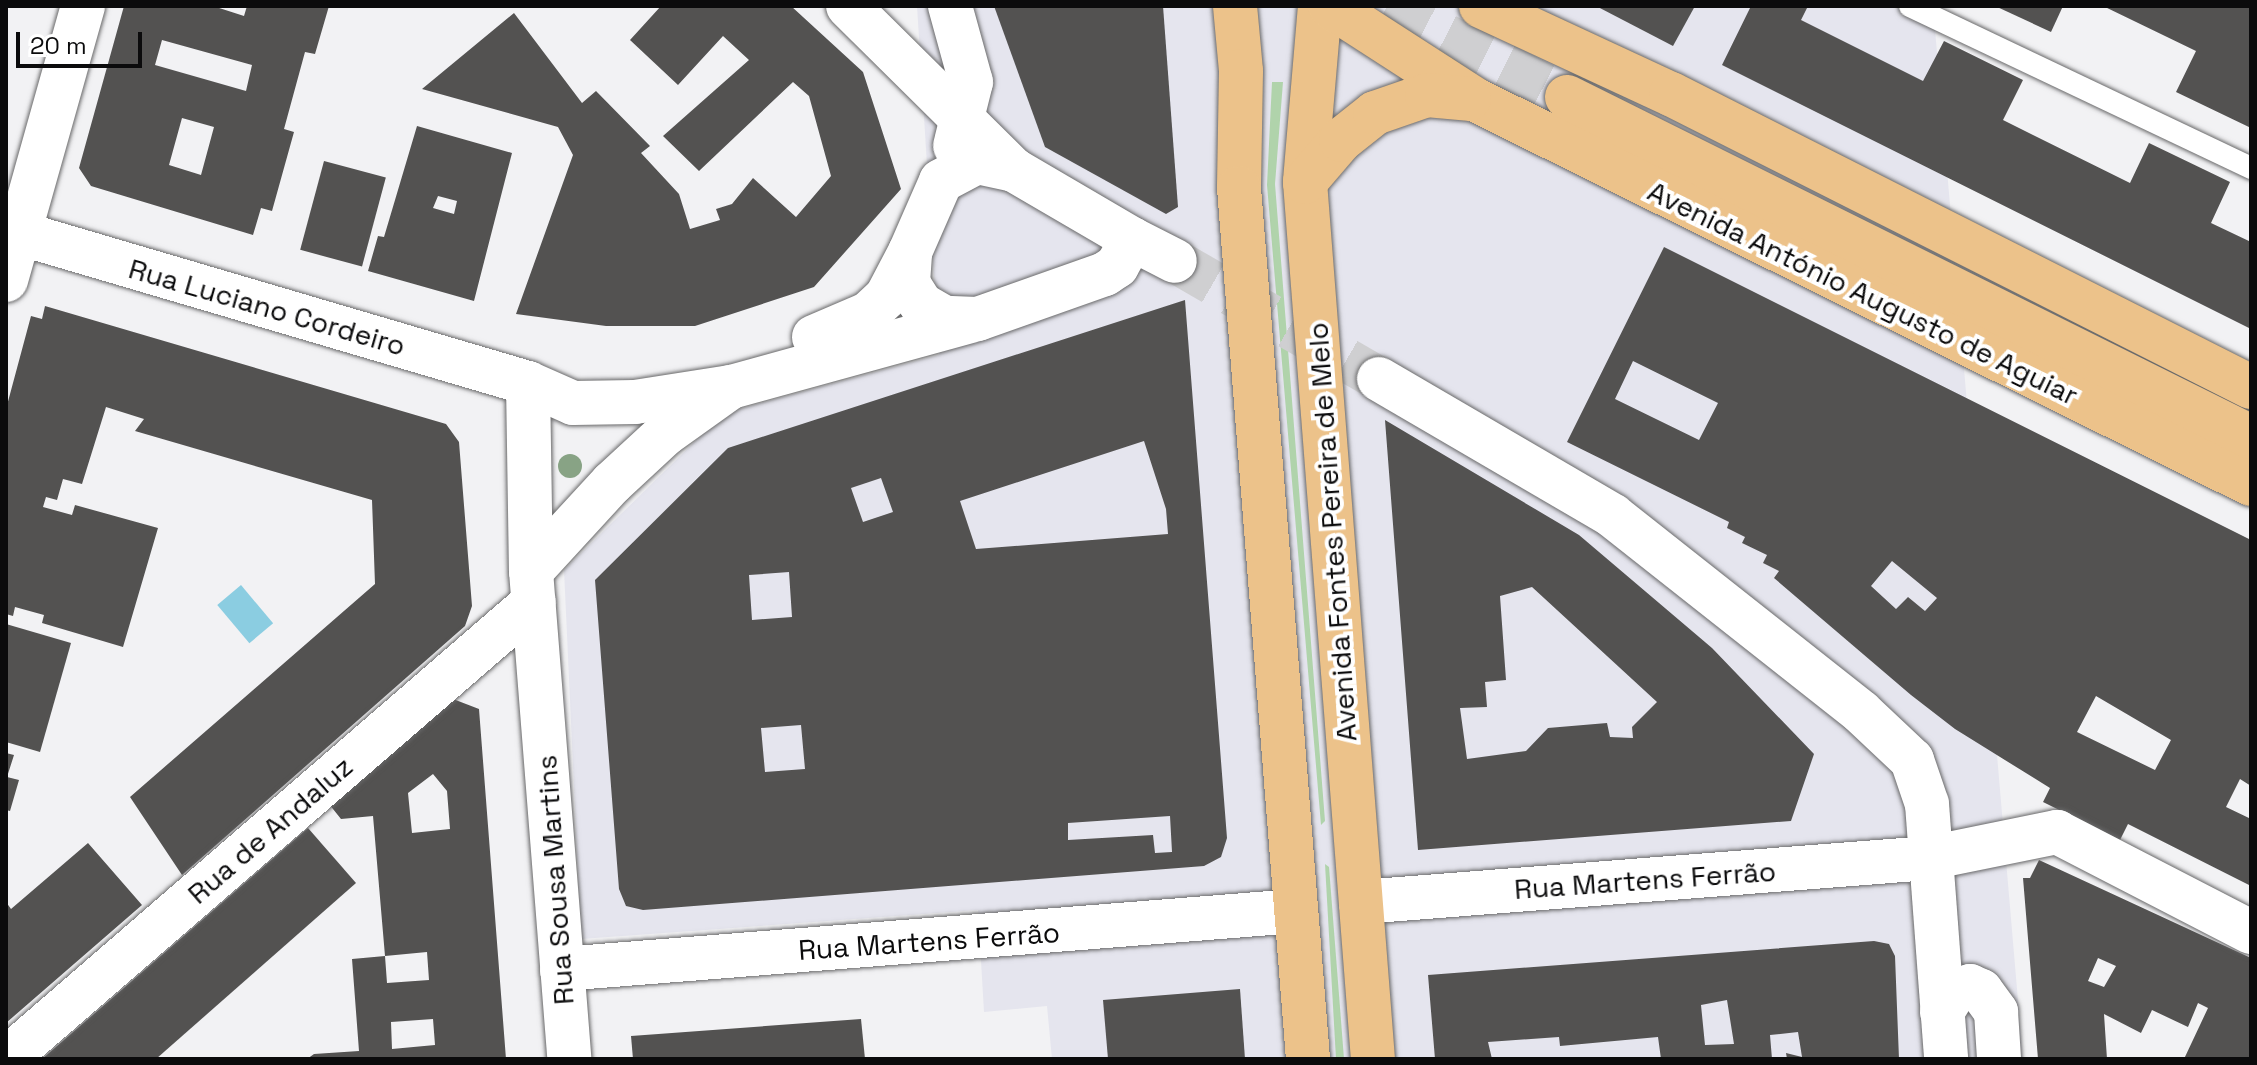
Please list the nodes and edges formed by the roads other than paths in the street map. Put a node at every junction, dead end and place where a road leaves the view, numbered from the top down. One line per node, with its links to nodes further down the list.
1 (83, 6): 16 (street)
2 (848, 6): 11 (street)
3 (950, 6): 11 (street)
4 (1235, 6): 32 (main road)
5 (1320, 6): 15 (main road, Avenida Fontes Pereira de Melo)
6 (1330, 6): 10 (main road)
7 (1481, 6): 26 (main road)
8 (1910, 6): 12 (lane)
9 (1567, 97): 27 (main road, Avenida António Augusto de Aguiar)
10 (1476, 100): 15 (main road); 28 (main road, Avenida António Augusto de Aguiar)
11 (963, 124): 13 (street); 14 (street)
12 (2251, 168)
13 (1014, 170): 14 (street); 17 (street)
14 (941, 181): 18 (street)
15 (1305, 182): 31 (main road, Avenida Fontes Pereira de Melo)
16 (13, 231): 20 (street); 24 (street, Rua Luciano Cordeiro)
17 (1132, 239): 19 (street); 21 (street)
18 (910, 252): 21 (street); 22 (street)
19 (1175, 261)
20 (6, 280)
21 (978, 319): 22 (street)
22 (844, 340): 24 (street); 25 (street)
23 (1379, 379): 30 (street)
24 (528, 383): 25 (street); 29 (street, Rua Sousa Martins)
25 (731, 387): 29 (street, Rua de Andaluz)
26 (2251, 387)
27 (2251, 437)
28 (2251, 484)
29 (532, 586): 34 (street, Rua Sousa Martins); 36 (street, Rua de Andaluz)
30 (1929, 858): 31 (street, Rua Martens Ferrão); 33 (street, Rua Martens Ferrão); 35 (street)
31 (1361, 902): 39 (main road, Avenida Fontes Pereira de Melo)
32 (1296, 911): 34 (street, Rua Martens Ferrão); 38 (main road)
33 (2251, 932)
34 (562, 969): 37 (street, Rua Sousa Martins)
35 (1942, 1012): 40 (street); 41 (street)
36 (6, 1059)
37 (569, 1059)
38 (1308, 1059)
39 (1373, 1059)
40 (1946, 1059)
41 (1999, 1059)

